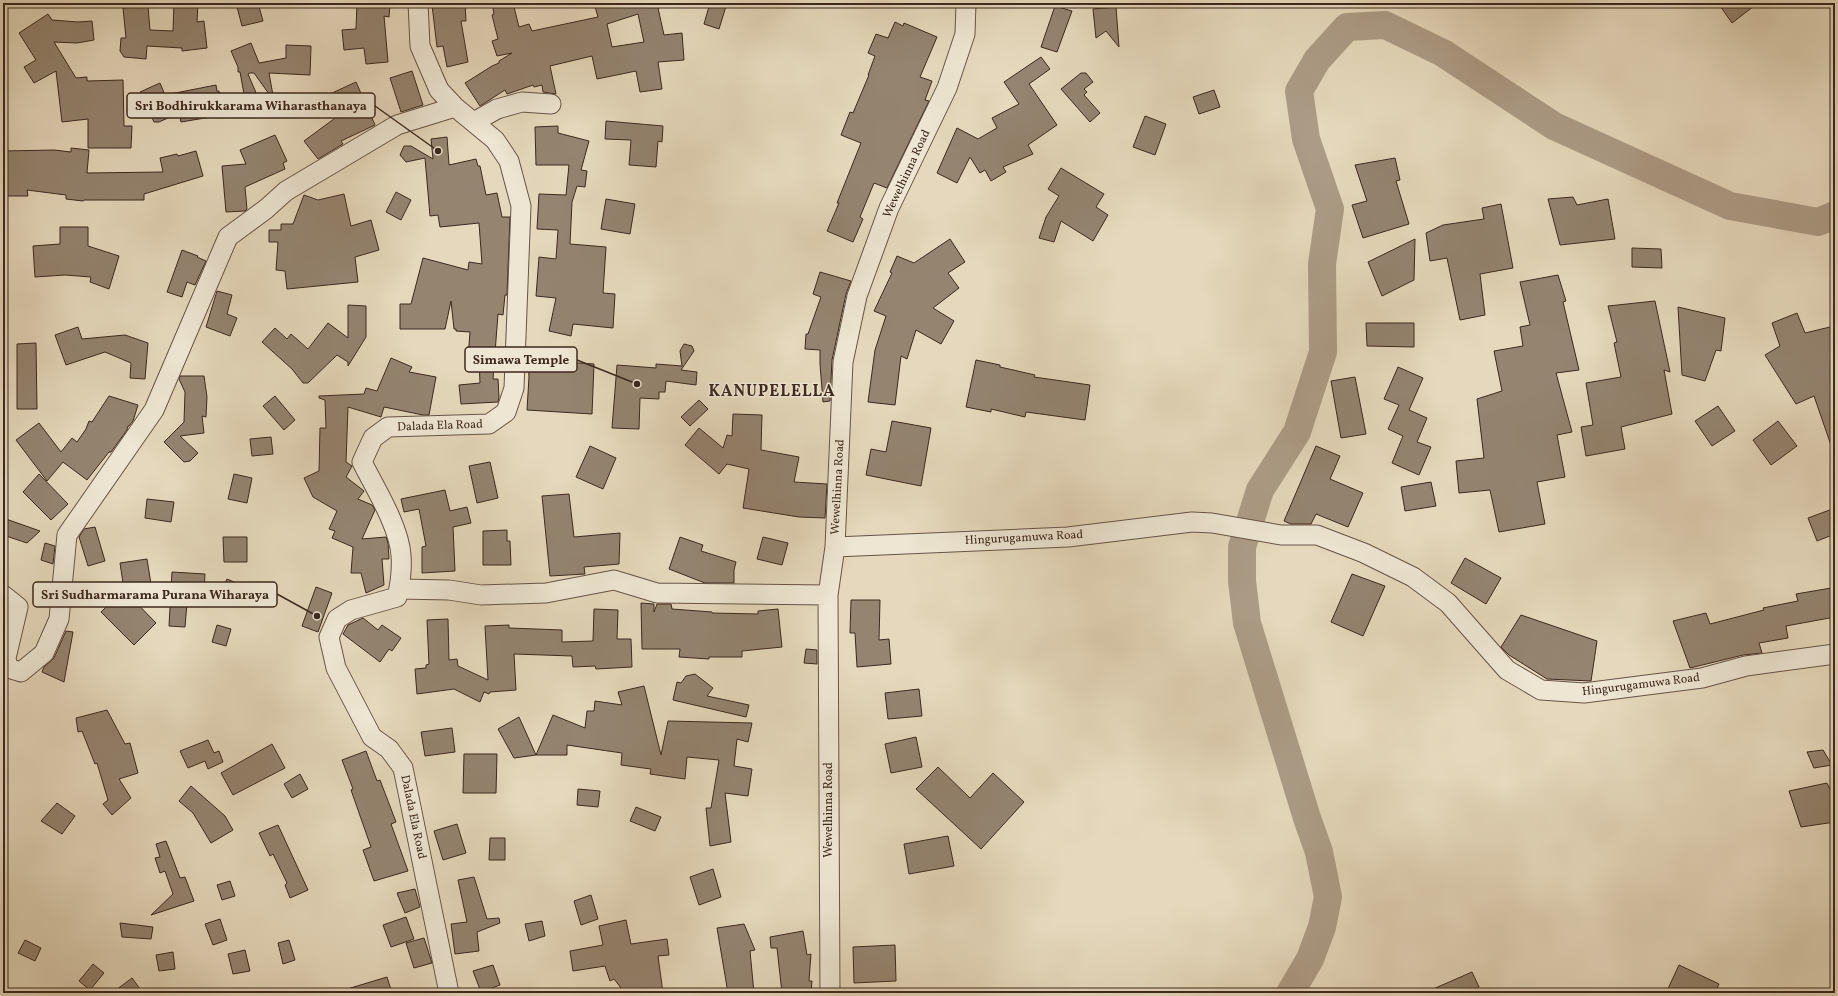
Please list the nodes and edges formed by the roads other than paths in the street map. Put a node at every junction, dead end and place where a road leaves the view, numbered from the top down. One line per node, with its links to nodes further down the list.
1 (418, 3): 4 (street, Dalada Ela Road)
2 (966, 3): 6 (street, Wewelhinna Road)
3 (551, 104): 5 (street)
4 (455, 107): 5 (street, Dalada Ela Road); 8 (street)
5 (474, 122): 7 (street, Dalada Ela Road)
6 (835, 547): 9 (street, Wewelhinna Road); 10 (street, Hingurugamuwa Road)
7 (399, 589): 9 (street); 11 (street, Dalada Ela Road)
8 (3, 595)
9 (828, 595): 12 (street, Wewelhinna Road)
10 (1835, 654)
11 (449, 993)
12 (830, 993)

